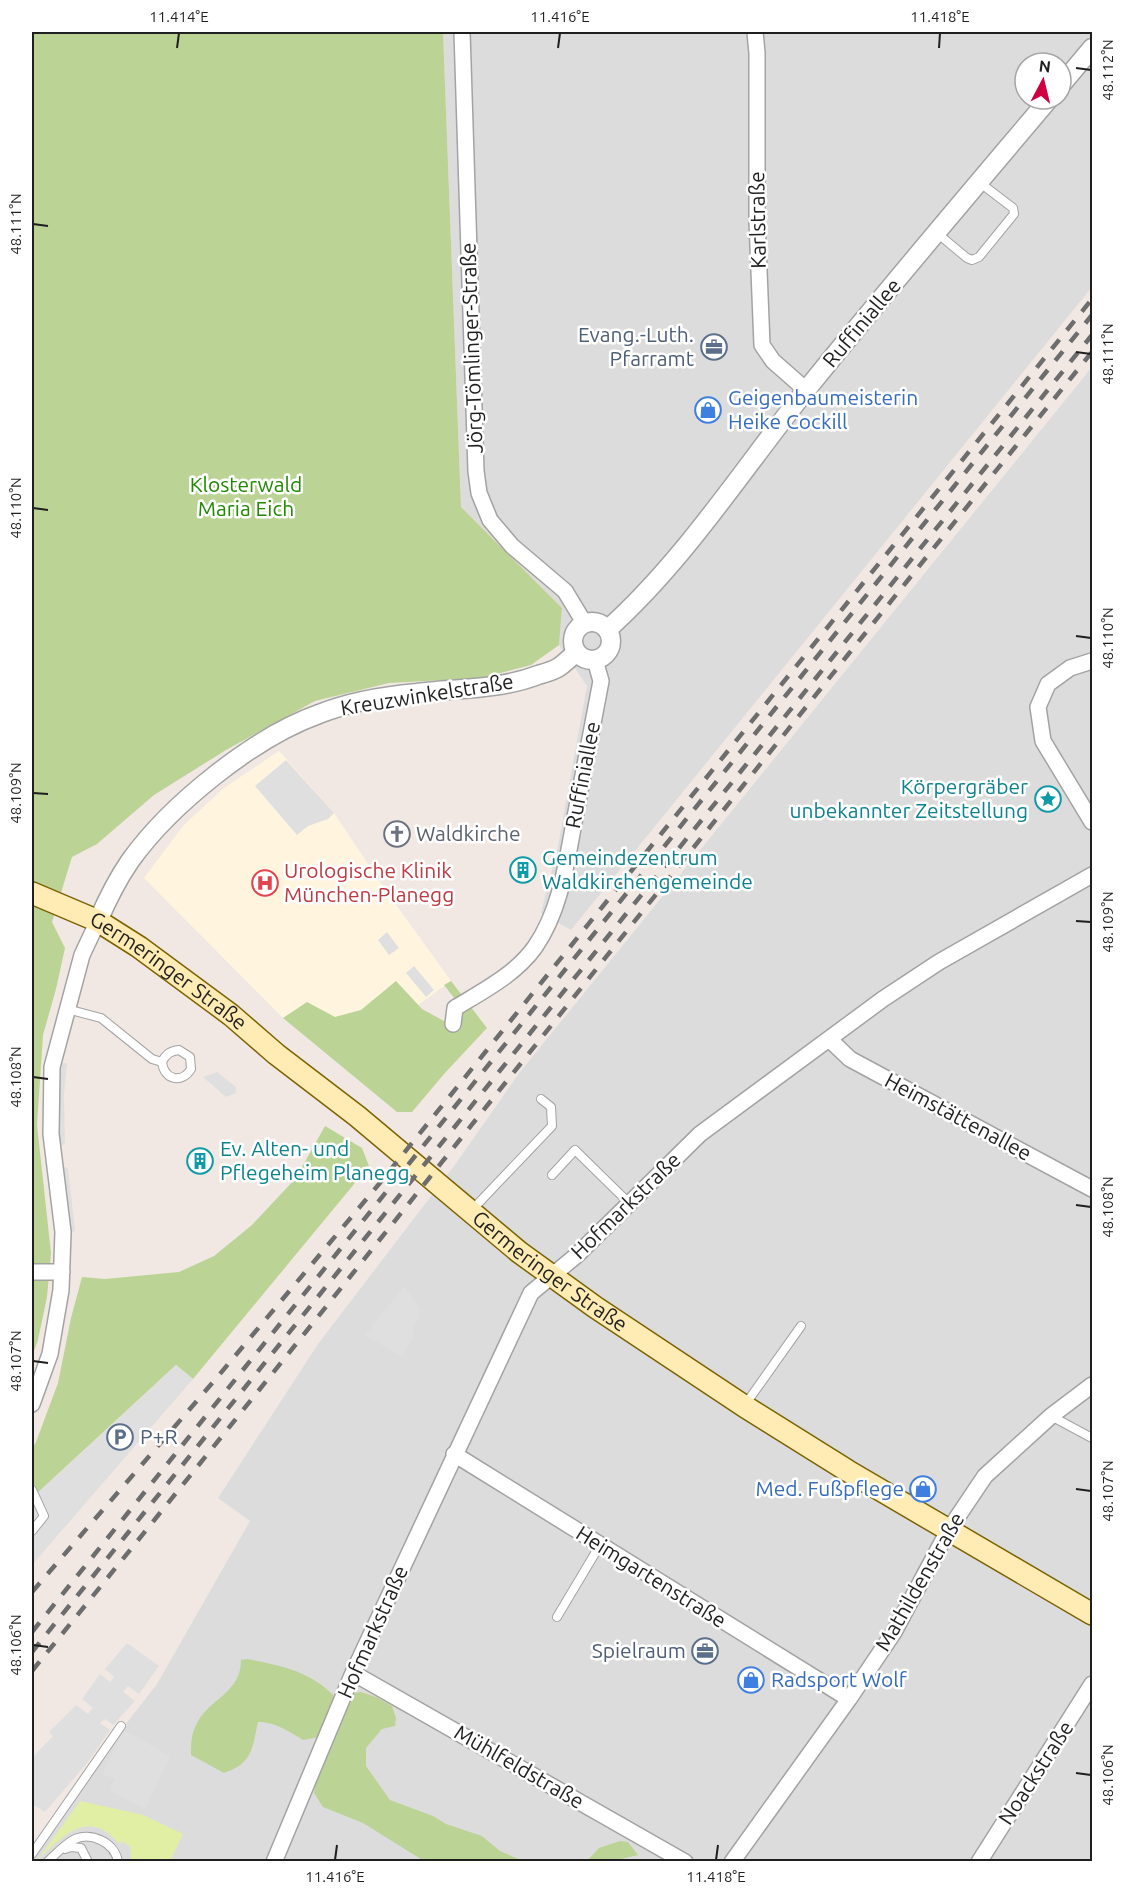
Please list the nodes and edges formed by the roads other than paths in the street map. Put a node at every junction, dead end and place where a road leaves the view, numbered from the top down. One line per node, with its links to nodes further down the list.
1 (462, 32): 9 (street, Jörg-Tömlinger-Straße)
2 (755, 32): 8 (street, Karlstraße)
3 (1092, 48): 4 (street)
4 (1073, 71)
5 (1039, 111): 6 (street, Ruffiniallee)
6 (979, 182): 7 (street, Ruffiniallee); 7 (lane)
7 (937, 233): 8 (street, Ruffiniallee)
8 (806, 390): 10 (street, Ruffiniallee)
9 (585, 624): 10 (street); 11 (street)
10 (607, 630): 12 (street)
11 (576, 652): 12 (street); 17 (street, Kreuzwinkelstraße)
12 (595, 660): 19 (street, Ruffiniallee)
13 (1092, 661): 14 (street)
14 (1092, 822)
15 (1092, 875): 20 (street, Hofmarkstraße)
16 (32, 893): 17 (main road, Germeringer Straße)
17 (98, 921): 18 (street, Kreuzwinkelstraße); 26 (main road, Germeringer Straße)
18 (67, 1009): 21 (lane); 28 (street, Kreuzwinkelstraße)
19 (453, 1024)
20 (829, 1039): 24 (street, Heimstättenallee); 25 (street, Hofmarkstraße)
21 (162, 1062)
22 (541, 1099): 26 (lane)
23 (552, 1175): 25 (lane)
24 (1092, 1189)
25 (629, 1203): 29 (street, Hofmarkstraße)
26 (471, 1211): 29 (main road, Germeringer Straße)
27 (32, 1272): 28 (street)
28 (62, 1272): 32 (street, Kreuzwinkelstraße)
29 (552, 1277): 33 (main road, Germeringer Straße); 36 (street, Hofmarkstraße)
30 (801, 1326): 33 (lane)
31 (1092, 1385): 34 (street, Mathildenstraße)
32 (32, 1404)
33 (744, 1406): 39 (main road, Germeringer Straße)
34 (1051, 1416): 35 (lane); 39 (street, Mathildenstraße)
35 (1092, 1438)
36 (454, 1454): 40 (street, Heimgartenstraße); 43 (street, Hofmarkstraße)
37 (32, 1490): 38 (lane)
38 (32, 1531)
39 (948, 1531): 41 (main road, Germeringer Straße); 45 (street, Mathildenstraße)
40 (600, 1545): 42 (lane); 45 (street, Heimgartenstraße)
41 (1092, 1614)
42 (557, 1617)
43 (353, 1673): 52 (street, Hofmarkstraße); 53 (street, Mühlfeldstraße)
44 (1092, 1684): 55 (street, Noackstraße)
45 (849, 1699): 54 (street, Mathildenstraße)
46 (122, 1726): 48 (lane)
47 (60, 1851): 49 (lane); 50 (lane); 51 (lane)
48 (32, 1854)
49 (47, 1862)
50 (88, 1862)
51 (118, 1862)
52 (274, 1862)
53 (685, 1862)
54 (732, 1862)
55 (979, 1862)

